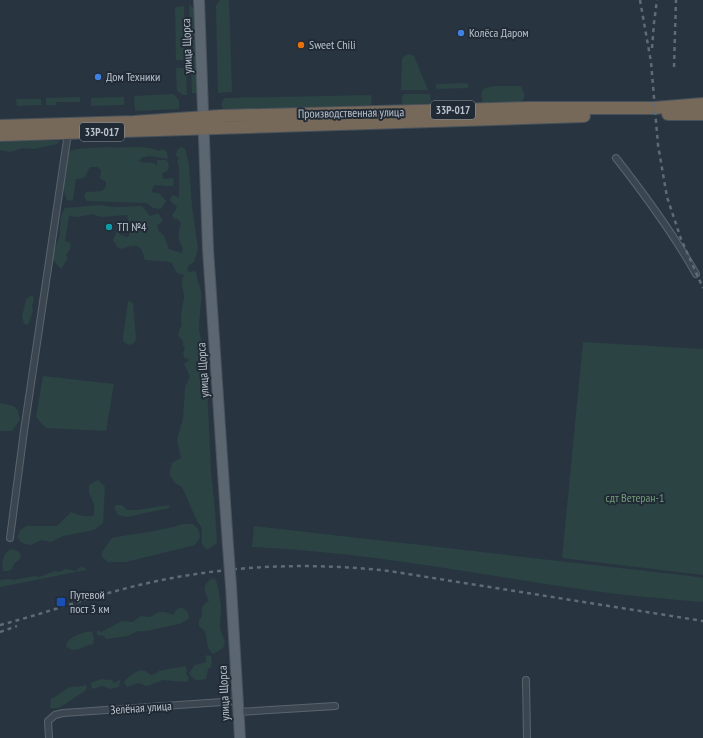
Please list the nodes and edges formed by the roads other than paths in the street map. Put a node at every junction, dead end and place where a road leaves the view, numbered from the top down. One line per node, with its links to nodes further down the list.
1 (199, 0): 4 (main road, улица Щорса)
2 (703, 104): 4 (highway, Производственная улица / 33Р-017)
3 (703, 114): 4 (highway, Производственная улица / 33Р-017)
4 (203, 123): 5 (highway, Производственная улица / 33Р-017); 6 (highway, Производственная улица / 33Р-017); 12 (main road, улица Щорса, bridge)
5 (0, 126)
6 (68, 133): 7 (highway, Производственная улица / 33Р-017); 10 (street)
7 (0, 135)
8 (616, 158): 9 (street)
9 (696, 274)
10 (10, 538)
11 (526, 680): 17 (street)
12 (237, 701): 14 (main road, улица Щорса); 15 (street, Зелёная улица)
13 (335, 706): 14 (street)
14 (238, 712): 16 (main road, улица Щорса)
15 (49, 738)
16 (240, 738)
17 (527, 738)

